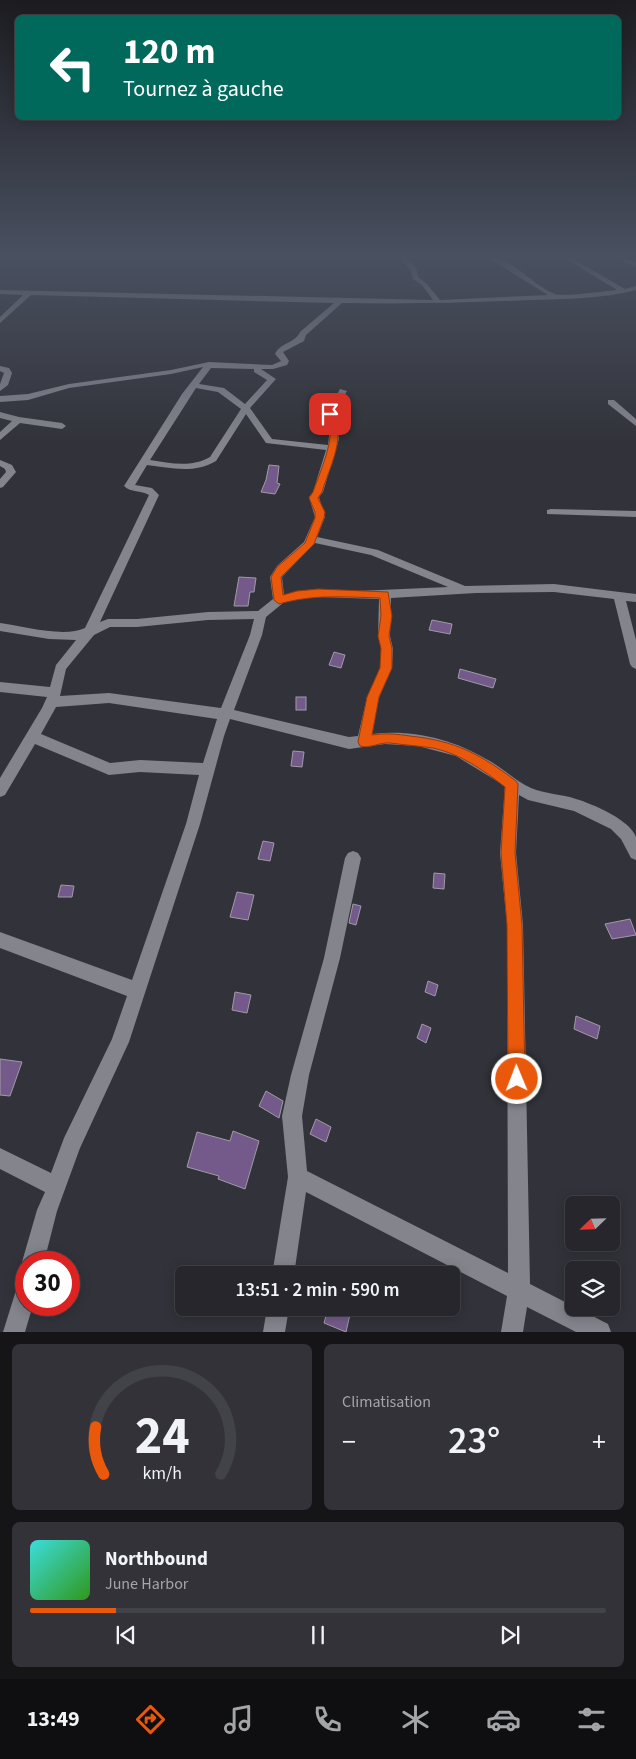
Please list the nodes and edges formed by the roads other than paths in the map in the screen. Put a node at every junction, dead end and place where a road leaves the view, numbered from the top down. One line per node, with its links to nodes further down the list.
1 (321, 318): 3 (street)
2 (209, 364): 3 (street); 5 (street); 8 (street)
3 (256, 367): 10 (street)
4 (0, 368): 6 (street)
5 (193, 385): 10 (street); 17 (street)
6 (0, 389)
7 (343, 391): 16 (street)
8 (0, 399)
9 (611, 402): 13 (street)
10 (246, 408): 16 (street); 17 (street)
11 (0, 415): 12 (street)
12 (18, 420): 14 (street); 15 (street)
13 (636, 423)
14 (62, 426)
15 (0, 437)
16 (331, 448): 22 (street)
17 (144, 462): 30 (street)
18 (0, 463): 19 (street)
19 (0, 485)
20 (551, 512): 21 (street)
21 (636, 514)
22 (312, 539): 23 (street); 27 (street)
23 (462, 590): 24 (street); 25 (street)
24 (385, 595): 27 (street); 36 (street)
25 (619, 597): 26 (street); 31 (street)
26 (636, 598)
27 (279, 600): 28 (street)
28 (262, 616): 30 (street); 34 (street)
29 (0, 627): 30 (street)
30 (90, 631): 33 (street)
31 (636, 664)
32 (0, 687): 33 (street)
33 (53, 698): 34 (street); 35 (street)
34 (226, 713): 36 (street); 37 (street)
35 (33, 737): 37 (street); 39 (street)
36 (364, 742): 38 (street)
37 (209, 769): 43 (street)
38 (512, 784): 40 (street); 49 (street)
39 (0, 791)
40 (636, 853)
41 (353, 858): 45 (street)
42 (0, 940): 43 (street)
43 (136, 991): 46 (street)
44 (0, 1158): 46 (street)
45 (298, 1177): 48 (street); 49 (street)
46 (57, 1186): 47 (street)
47 (36, 1251)
48 (284, 1266)
49 (519, 1290): 54 (street); 55 (street)
50 (19, 1316): 52 (street)
51 (277, 1316): 53 (street)
52 (14, 1332)
53 (274, 1332)
54 (512, 1332)
55 (600, 1332)

